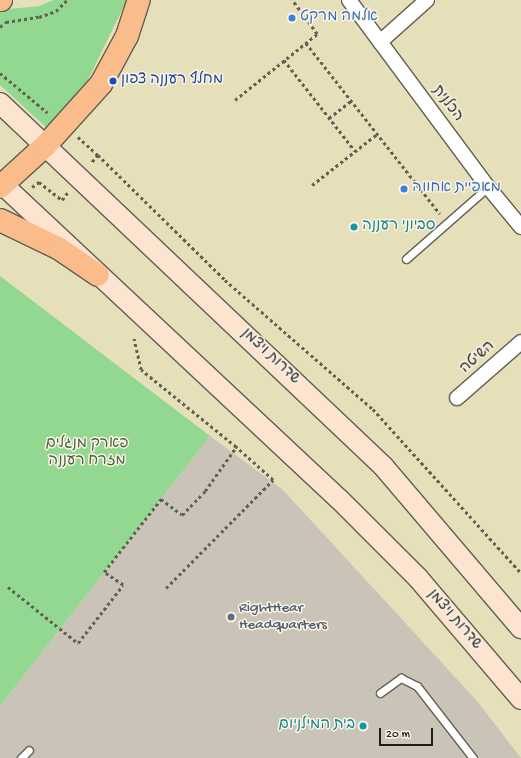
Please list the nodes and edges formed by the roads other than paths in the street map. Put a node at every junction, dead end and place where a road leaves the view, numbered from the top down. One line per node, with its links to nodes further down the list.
1 (140, 0): 6 (highway)
2 (349, 0): 4 (street, הכלנית)
3 (427, 0): 4 (street)
4 (380, 42): 8 (street, הכלנית)
5 (0, 103): 6 (main road, שדרות ויצמן)
6 (46, 145): 7 (highway); 15 (main road, שדרות ויצמן)
7 (1, 185): 12 (main road, שדרות ויצמן)
8 (488, 187): 10 (street, הכלנית); 11 (lane)
9 (0, 220): 12 (highway)
10 (521, 227)
11 (406, 259)
12 (98, 275): 16 (main road, שדרות ויצמן)
13 (521, 342): 14 (street, השיטה)
14 (457, 398)
15 (521, 628)
16 (516, 692): 18 (main road, שדרות ויצמן)
17 (380, 693): 21 (lane)
18 (521, 704)
19 (29, 750): 20 (lane)
20 (21, 758)
21 (473, 758)

